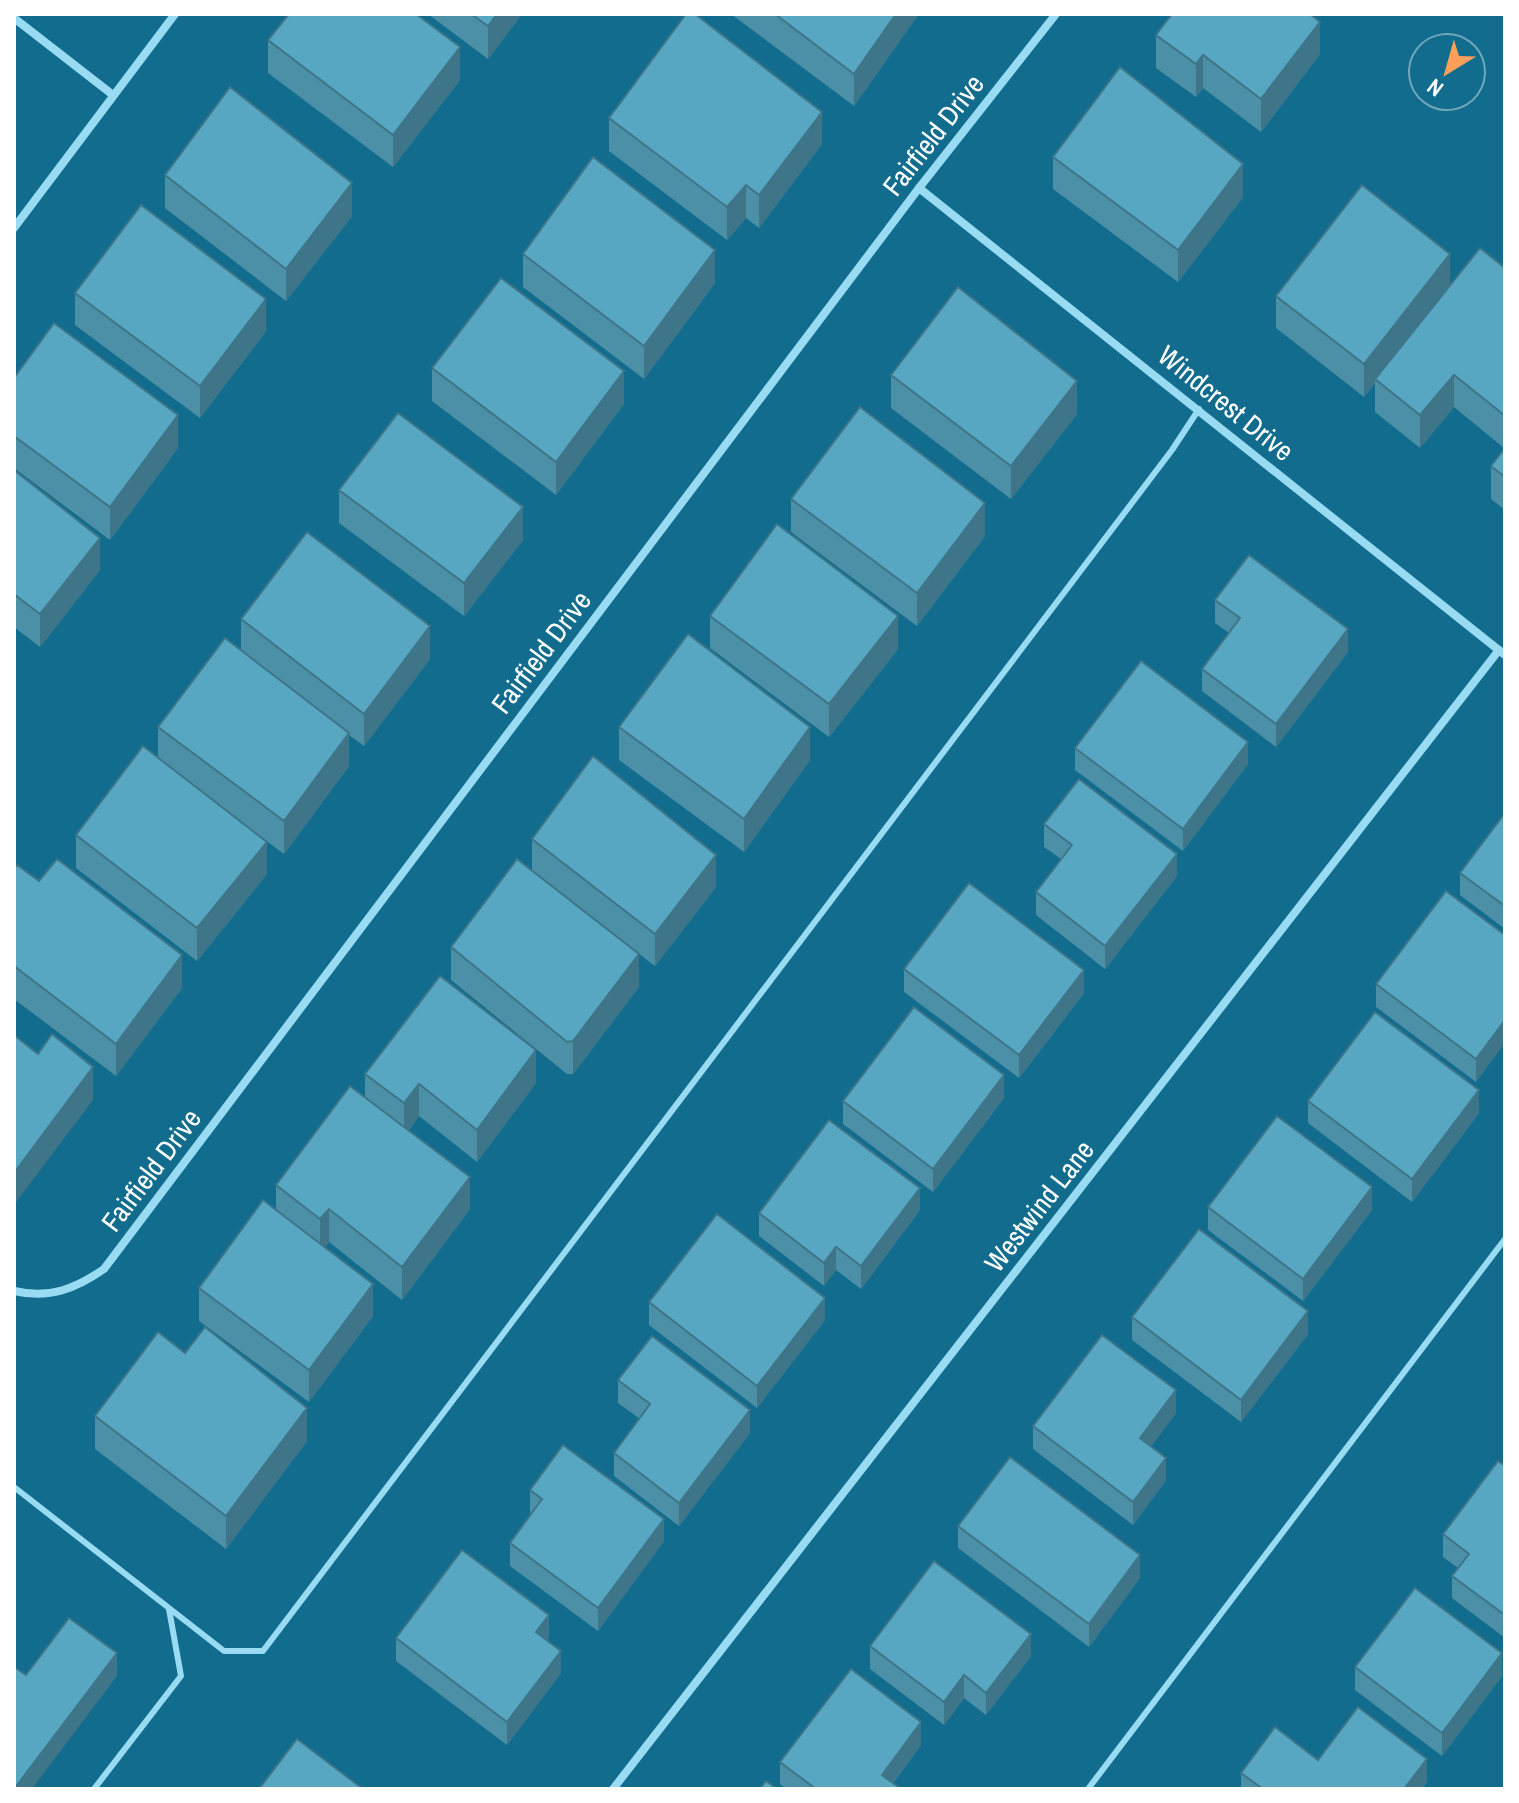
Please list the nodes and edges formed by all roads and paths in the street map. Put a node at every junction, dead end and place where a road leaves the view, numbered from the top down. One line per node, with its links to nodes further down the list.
1 (175, 14): 4 (street)
2 (1056, 14): 5 (street, Fairfield Drive)
3 (14, 18): 4 (street)
4 (113, 95): 6 (street)
5 (919, 188): 7 (street, Windcrest Drive); 10 (street, Fairfield Drive)
6 (14, 228)
7 (1199, 409): 8 (street, Windcrest Drive); 12 (lane)
8 (1502, 652): 14 (street, Westwind Lane)
9 (1505, 1239): 15 (lane)
10 (14, 1291)
11 (14, 1487): 12 (lane)
12 (169, 1609): 13 (lane)
13 (94, 1789)
14 (613, 1789)
15 (1088, 1789)

